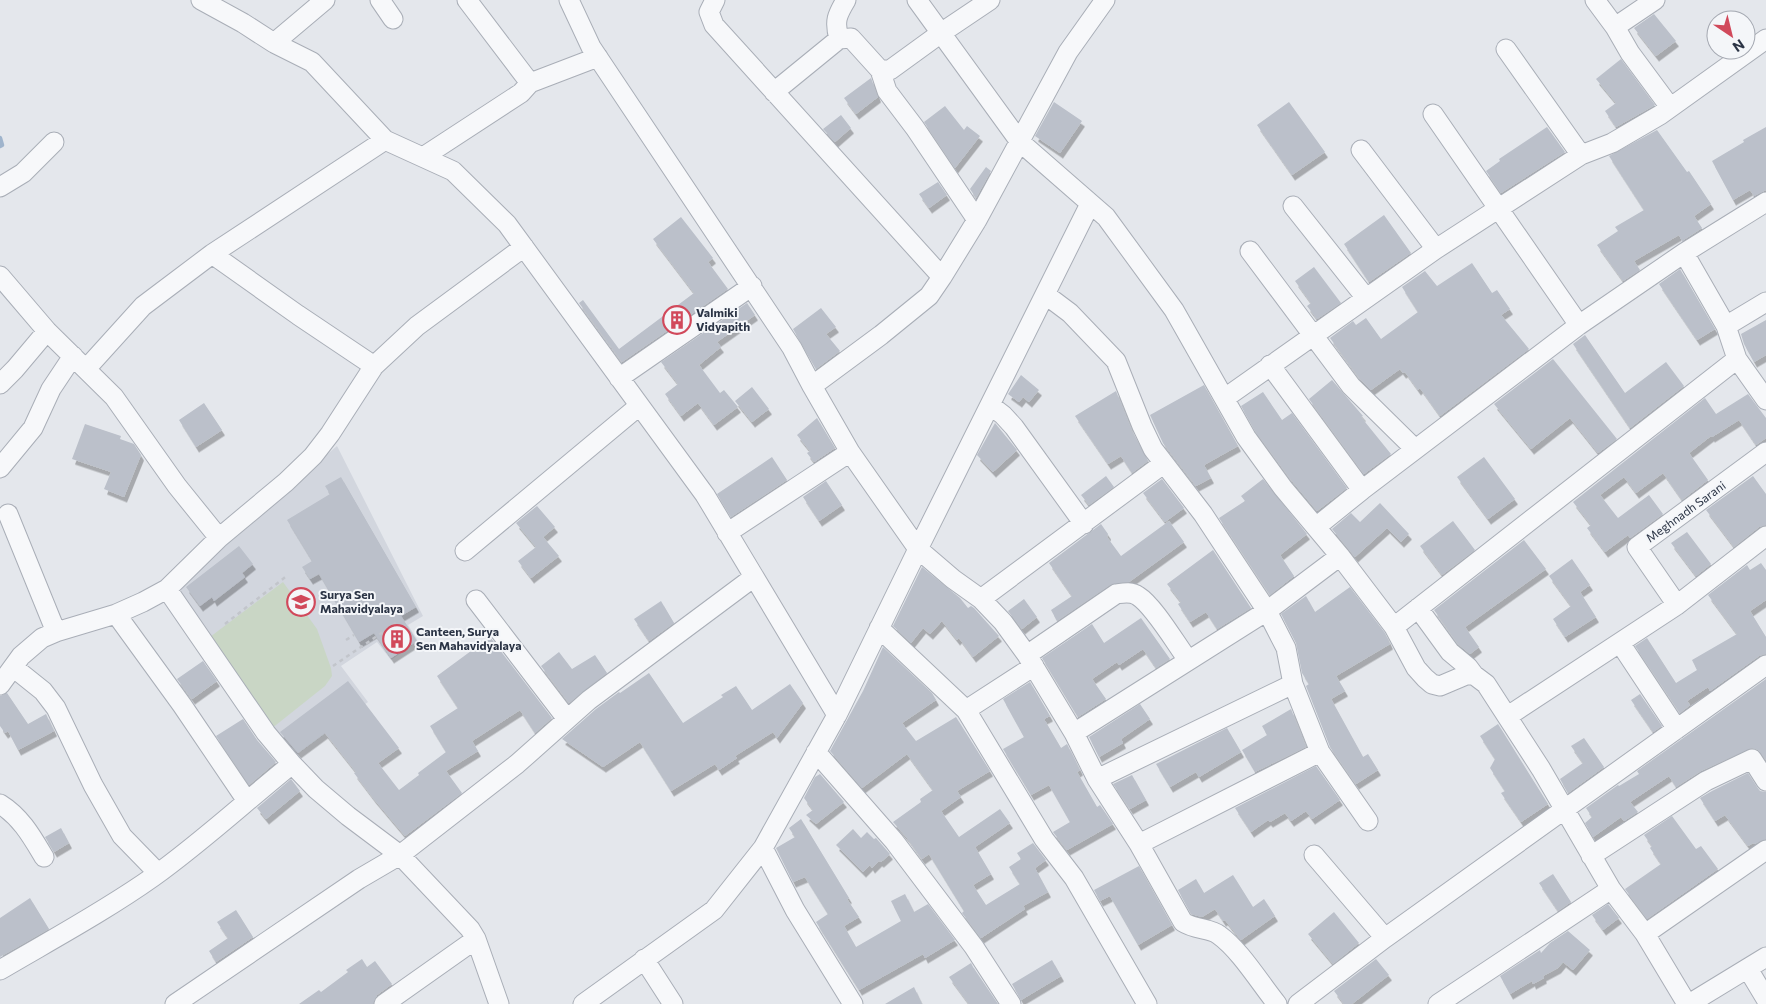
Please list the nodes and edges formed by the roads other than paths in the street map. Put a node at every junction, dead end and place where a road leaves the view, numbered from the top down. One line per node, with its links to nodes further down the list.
1 (201, 0): 18 (street)
2 (325, 0): 18 (street)
3 (380, 0): 13 (street)
4 (467, 0): 22 (street)
5 (569, 0): 20 (street)
6 (715, 0): 23 (street)
7 (846, 0): 16 (street)
8 (917, 0): 15 (street)
9 (990, 0): 15 (street)
10 (1105, 0): 28 (street)
11 (1595, 0): 14 (street)
12 (1655, 0): 14 (street)
13 (393, 19)
14 (1615, 27): 24 (street)
15 (941, 33): 21 (street); 28 (street)
16 (839, 39): 21 (street); 23 (street)
17 (1766, 39): 24 (street)
18 (274, 43): 26 (street)
19 (1506, 49): 30 (street)
20 (598, 57): 22 (street); 45 (street)
21 (880, 70): 37 (street)
22 (530, 83): 31 (street)
23 (774, 92): 44 (street)
24 (1670, 107): 30 (street)
25 (1433, 114): 36 (street)
26 (385, 140): 31 (street); 42 (street)
27 (54, 142): 32 (street)
28 (1020, 142): 34 (street); 37 (street)
29 (1360, 150): 39 (street)
30 (1581, 155): 36 (street)
31 (423, 157): 38 (street)
32 (0, 187)
33 (1766, 202): 41 (street)
34 (1090, 204): 46 (street); 60 (street)
35 (1293, 206): 47 (street)
36 (1498, 210): 39 (street); 49 (street)
37 (977, 220): 44 (street)
38 (524, 247): 55 (street); 57 (street)
39 (1436, 249): 47 (street)
40 (1250, 251): 52 (street)
41 (1684, 253): 49 (street); 50 (street)
42 (212, 254): 54 (street); 55 (street)
43 (0, 276): 51 (street)
44 (942, 277): 59 (street)
45 (752, 286): 57 (street); 59 (street)
46 (1046, 295): 62 (street); 67 (street)
47 (1366, 298): 52 (street)
48 (1766, 302): 50 (street)
49 (1579, 325): 64 (street)
50 (1726, 326): 53 (street)
51 (47, 332): 54 (street); 58 (street)
52 (1314, 335): 56 (street); 64 (street)
53 (1737, 359): 61 (street); 84 (street)
54 (79, 363): 68 (street); 75 (street)
55 (374, 366): 75 (street)
56 (1270, 366): 60 (street); 69 (street)
57 (619, 378): 63 (street)
58 (0, 384)
59 (812, 386): 65 (street)
60 (1225, 398): 72 (street)
61 (1766, 400)
62 (990, 404): 71 (street); 76 (street)
63 (639, 406): 73 (street); 77 (street)
64 (1415, 449): 69 (street)
65 (850, 452): 73 (street); 76 (street)
66 (1766, 452): 83 (street, Meghnadh Sarani)
67 (1163, 464): 71 (street); 85 (street)
68 (0, 468)
69 (1362, 490): 72 (street)
70 (8, 514): 89 (street)
71 (1084, 524): 81 (street)
72 (1316, 527): 78 (street)
73 (728, 533): 79 (street)
74 (1766, 536): 83 (street)
75 (219, 538): 80 (street)
76 (918, 549): 81 (street); 88 (street)
77 (465, 551)
78 (1340, 556): 85 (street); 87 (street)
79 (754, 577): 99 (street); 101 (street)
80 (167, 588): 86 (street); 107 (street)
81 (980, 598): 91 (street)
82 (476, 600): 101 (street)
83 (1677, 605): 90 (street)
84 (1418, 608): 87 (street); 95 (street)
85 (1267, 610): 92 (street); 96 (street)
86 (116, 614): 89 (street); 110 (street)
87 (1394, 627): 95 (street)
88 (879, 628): 98 (street); 99 (street)
89 (56, 632): 94 (street)
90 (1620, 643): 100 (street); 102 (street)
91 (1030, 660): 92 (street); 98 (street); 103 (street)
92 (1188, 660): 103 (street)
93 (1766, 665): 102 (street)
94 (13, 668): 97 (street); 121 (street)
95 (1474, 675): 100 (street)
96 (1293, 684): 105 (street); 108 (street)
97 (0, 686)
98 (966, 710): 138 (street)
99 (837, 714): 104 (street)
100 (1508, 716): 112 (street)
101 (567, 719): 117 (street)
102 (1677, 730): 112 (street)
103 (1074, 732): 108 (street)
104 (816, 752): 115 (street); 137 (street)
105 (1320, 752): 113 (street); 114 (street)
106 (1759, 753): 109 (street); 119 (street)
107 (292, 764): 110 (street); 117 (street)
108 (1097, 779): 114 (street)
109 (1766, 781)
110 (247, 801): 121 (street)
111 (0, 804): 120 (street)
112 (1564, 810): 119 (street); 124 (street)
113 (1368, 821)
114 (1139, 844): 139 (street)
115 (762, 848): 127 (street); 136 (street)
116 (1766, 850): 123 (street)
117 (400, 855): 125 (street); 131 (street)
118 (1314, 855): 124 (street)
119 (1591, 856): 122 (street)
120 (44, 857)
121 (158, 873): 129 (street)
122 (1610, 889): 123 (street); 141 (street)
123 (1645, 934): 142 (street)
124 (1384, 938): 140 (street)
125 (476, 939): 132 (street); 133 (street)
126 (1766, 957): 128 (street)
127 (644, 959): 134 (street); 135 (street)
128 (1748, 969): 130 (street); 142 (street)
129 (0, 970)
130 (1766, 999)
131 (175, 1004)
132 (384, 1004)
133 (499, 1004)
134 (583, 1004)
135 (673, 1004)
136 (854, 1004)
137 (1011, 1004)
138 (1146, 1004)
139 (1277, 1004)
140 (1298, 1004)
141 (1438, 1004)
142 (1688, 1004)

